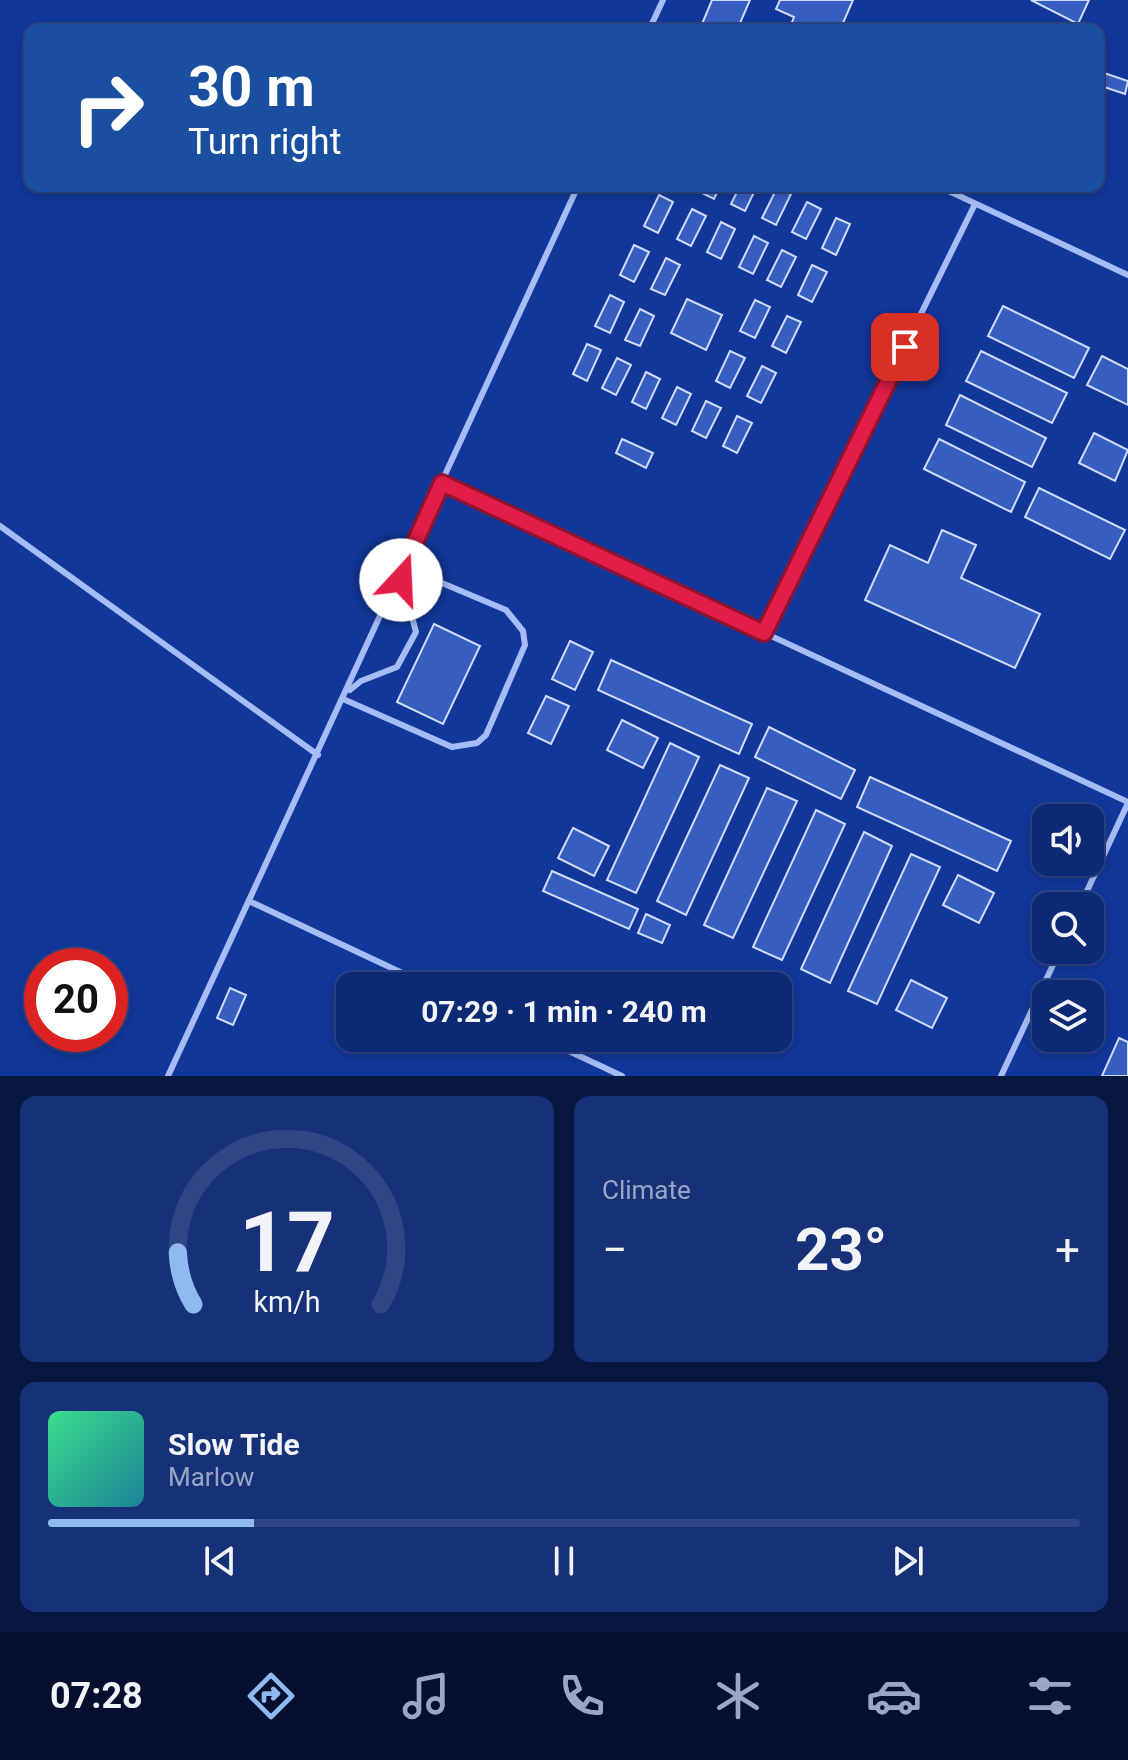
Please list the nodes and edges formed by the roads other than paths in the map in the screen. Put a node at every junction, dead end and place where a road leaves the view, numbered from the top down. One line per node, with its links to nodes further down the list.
1 (663, 0): 2 (lane)
2 (652, 24)
3 (575, 192): 7 (lane)
4 (950, 192): 5 (lane)
5 (975, 204): 6 (lane); 10 (lane)
6 (1128, 275)
7 (442, 483): 9 (lane); 10 (lane)
8 (0, 526): 12 (lane)
9 (403, 569): 11 (lane); 11 (lane); 11 (lane)
10 (764, 633): 13 (lane)
11 (343, 700): 12 (lane)
12 (318, 755): 15 (lane)
13 (1128, 802): 14 (lane)
14 (1086, 892)
15 (251, 902): 17 (lane); 19 (lane)
16 (1053, 964): 21 (lane)
17 (400, 972)
18 (571, 1052): 20 (lane)
19 (168, 1076)
20 (622, 1076)
21 (1001, 1076)

